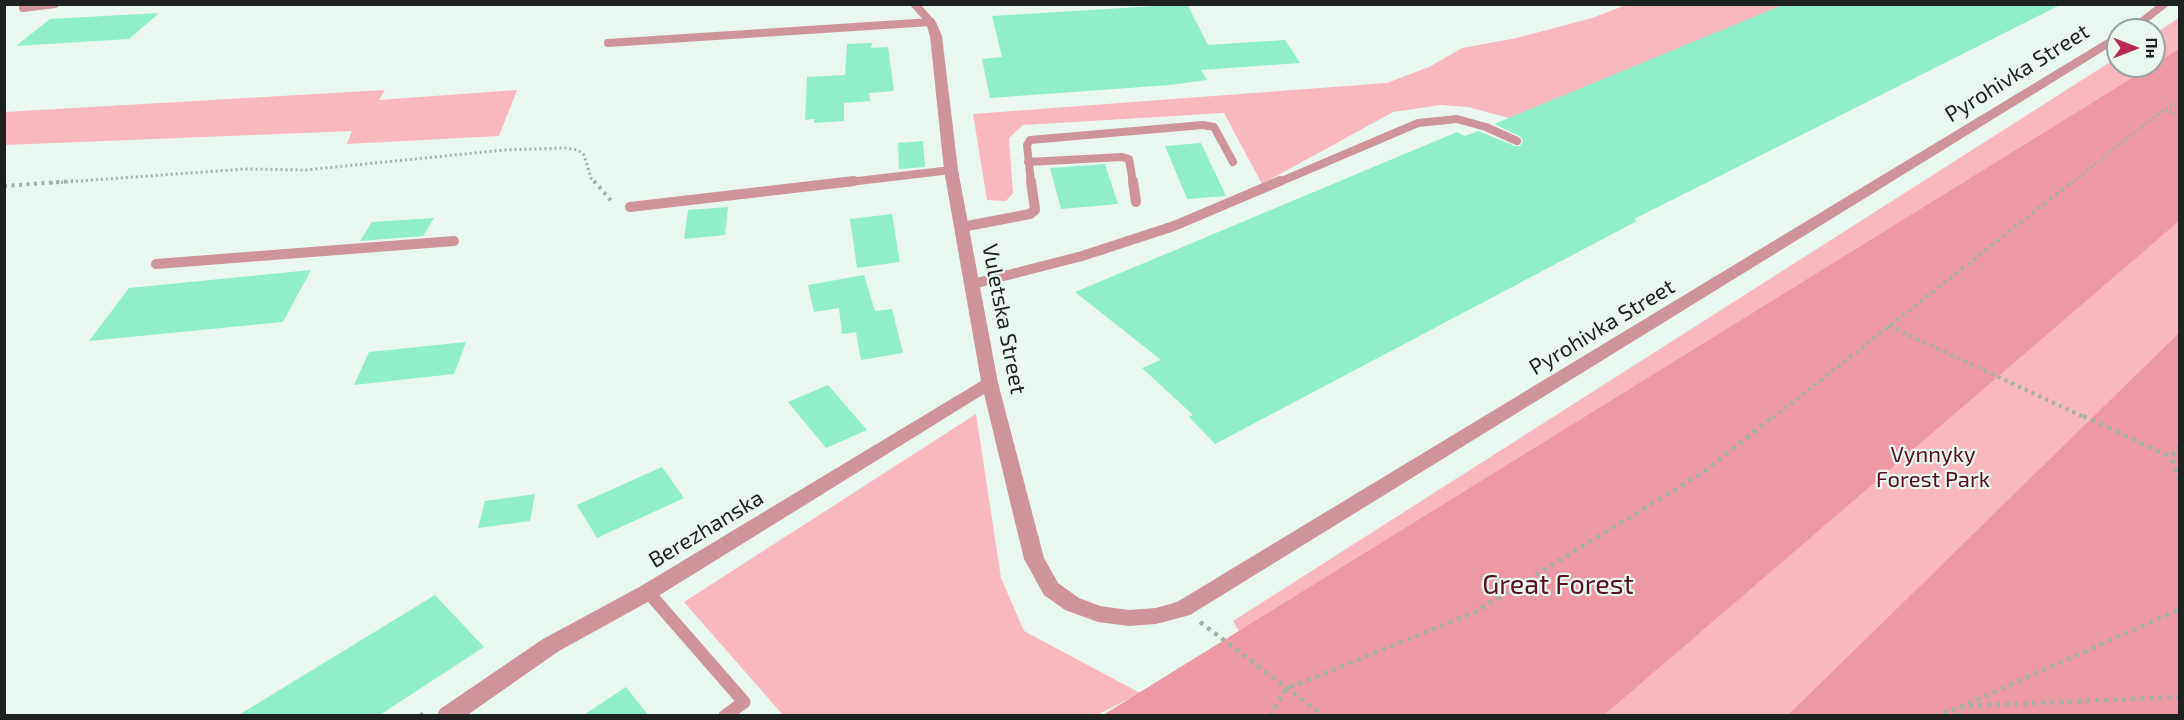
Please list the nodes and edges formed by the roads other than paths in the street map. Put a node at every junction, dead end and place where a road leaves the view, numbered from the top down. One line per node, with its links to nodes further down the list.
1 (55, 4): 4 (lane)
2 (914, 4): 6 (street, Vuletska Street)
3 (2166, 4): 5 (street)
4 (23, 8)
5 (2147, 18)
6 (931, 22): 7 (lane); 12 (street, Vuletska Street)
7 (608, 44)
8 (2106, 44): 21 (street, Pyrohivka Street)
9 (1516, 141): 18 (lane)
10 (1028, 162): 11 (lane); 13 (lane); 15 (lane)
11 (1233, 162)
12 (951, 170): 14 (lane); 15 (street, Vuletska Street)
13 (1136, 202)
14 (630, 207)
15 (962, 227): 18 (street, Vuletska Street)
16 (454, 241): 17 (lane)
17 (156, 264)
18 (973, 284): 19 (street, Vuletska Street)
19 (990, 383): 20 (street, Berezhanska); 21 (street, Vuletska Street)
20 (648, 592): 22 (street, Berezhanska); 23 (lane)
21 (1098, 614)
22 (438, 712)
23 (725, 716)

